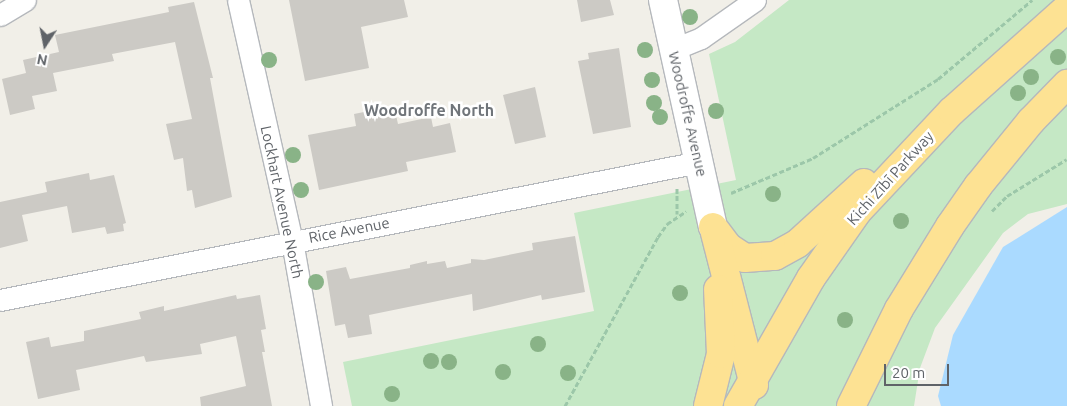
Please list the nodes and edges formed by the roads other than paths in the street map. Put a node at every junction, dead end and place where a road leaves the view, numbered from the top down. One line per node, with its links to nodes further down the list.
1 (25, 0): 6 (street)
2 (238, 0): 12 (street, Lockhart Avenue North)
3 (663, 0): 7 (main road, Woodroffe Avenue)
4 (755, 0): 7 (street)
5 (1067, 8): 9 (highway, Kichi Zībī Parkway)
6 (0, 15)
7 (674, 49): 10 (main road, Woodroffe Avenue)
8 (1067, 84): 19 (highway)
9 (952, 111): 11 (highway); 14 (highway, Kichi Zībī Parkway)
10 (699, 162): 11 (main road, Woodroffe Avenue); 12 (street, Rice Avenue)
11 (713, 227): 14 (highway); 16 (highway)
12 (292, 241): 13 (street, Rice Avenue); 15 (street, Lockhart Avenue North)
13 (0, 300)
14 (753, 378): 17 (highway, Kichi Zībī Parkway); 18 (highway)
15 (321, 406)
16 (708, 406)
17 (738, 406)
18 (758, 406)
19 (851, 406)

